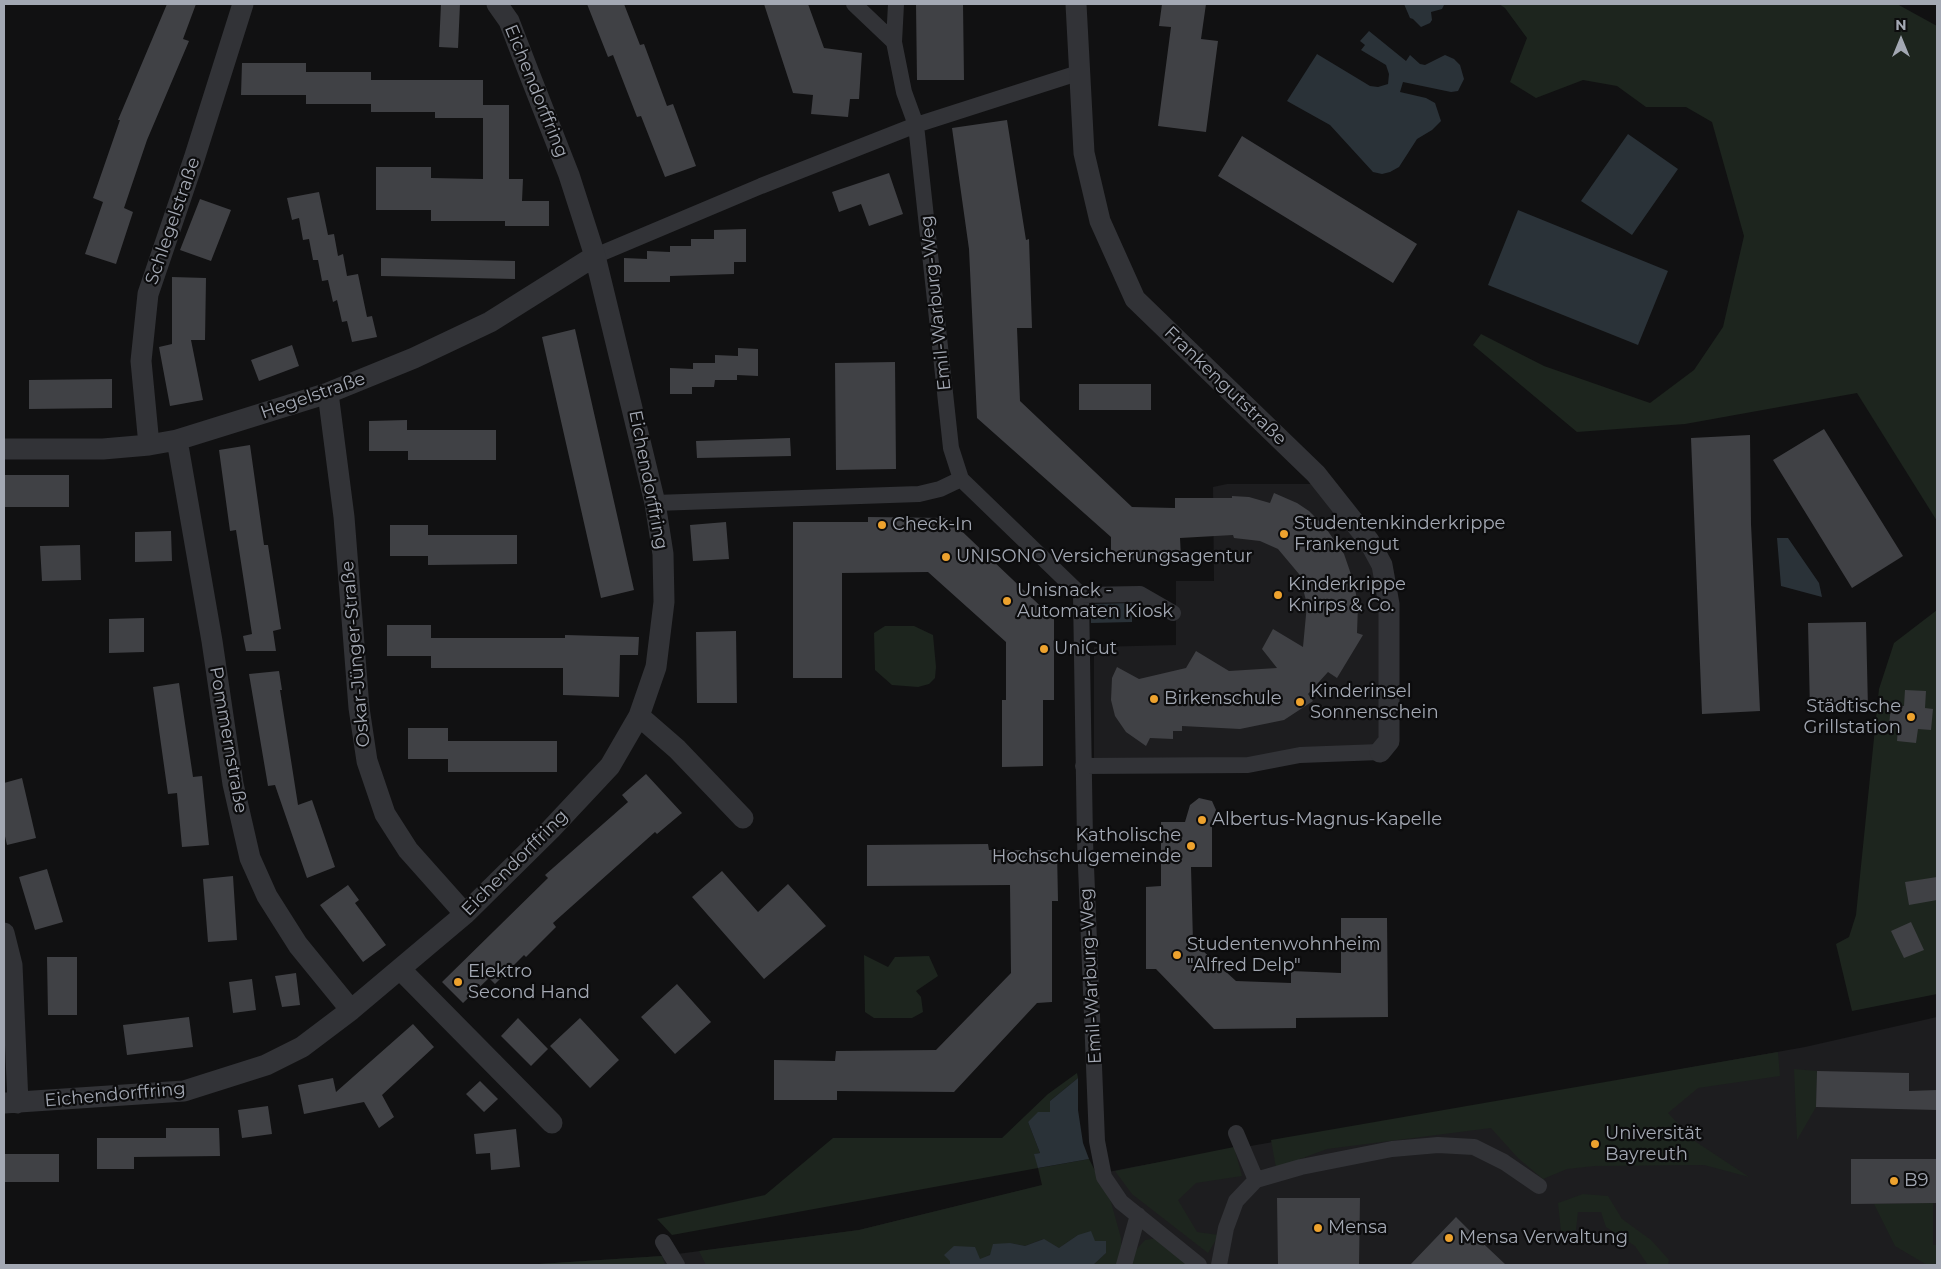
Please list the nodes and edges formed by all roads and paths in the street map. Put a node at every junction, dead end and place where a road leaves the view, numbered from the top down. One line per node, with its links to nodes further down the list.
1 (243, 4): 12 (street, Schlegelstraße)
2 (497, 4): 9 (street, Eichendorffring)
3 (854, 4): 6 (street)
4 (896, 4): 6 (street, Emil-Warburg-Weg)
5 (1076, 4): 7 (street, Frankengutstraße)
6 (894, 42): 8 (street, Emil-Warburg-Weg)
7 (1078, 73): 8 (street); 19 (street, Frankengutstraße)
8 (916, 126): 9 (street); 14 (street, Emil-Warburg-Weg)
9 (596, 256): 10 (street, Hegelstraße); 15 (street, Eichendorffring)
10 (328, 393): 11 (street, Hegelstraße); 22 (street, Oskar-Jünger-Straße)
11 (177, 440): 12 (street, Hegelstraße); 25 (street, Pommernstraße)
12 (149, 445): 13 (street, Hegelstraße)
13 (4, 449)
14 (960, 479): 15 (street); 16 (street)
15 (655, 503): 18 (street, Eichendorffring)
16 (1081, 595): 17 (street); 20 (street, Emil-Warburg-Weg)
17 (1173, 613)
18 (639, 716): 21 (street); 22 (street, Eichendorffring)
19 (1380, 752): 20 (street)
20 (1083, 766): 31 (street, Emil-Warburg-Weg)
21 (743, 818)
22 (465, 914): 24 (street, Eichendorffring)
23 (4, 933): 26 (street)
24 (400, 969): 25 (street, Eichendorffring); 27 (street)
25 (351, 1010): 26 (street, Eichendorffring)
26 (11, 1103)
27 (552, 1123)
28 (1236, 1132): 29 (street)
29 (1256, 1180): 30 (street); 36 (street)
30 (1539, 1186)
31 (1138, 1215): 34 (street); 35 (street)
32 (663, 1242): 33 (street)
33 (677, 1265)
34 (1124, 1265)
35 (1199, 1265)
36 (1219, 1265)

